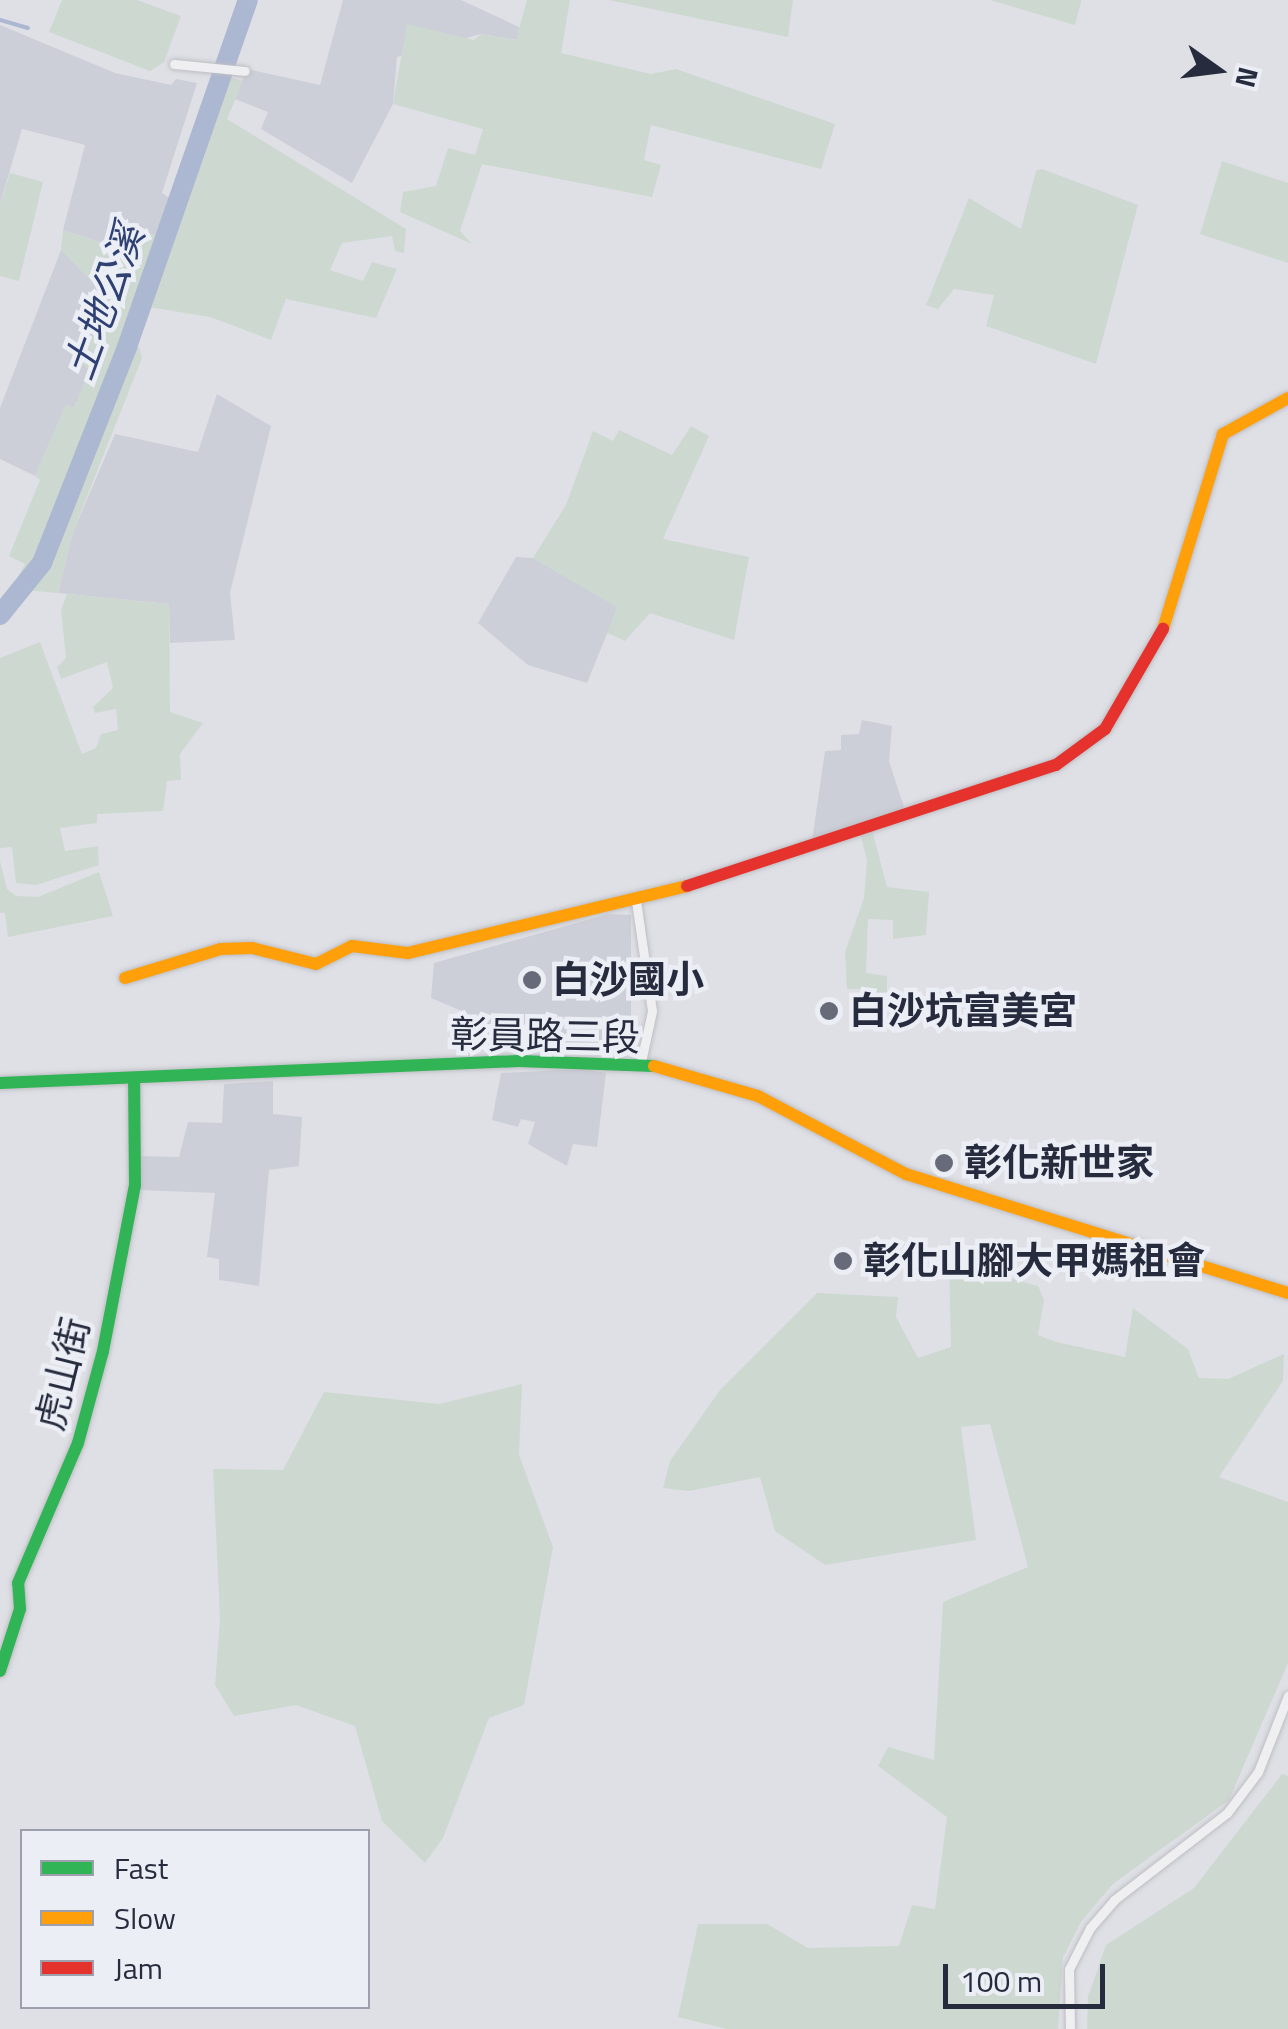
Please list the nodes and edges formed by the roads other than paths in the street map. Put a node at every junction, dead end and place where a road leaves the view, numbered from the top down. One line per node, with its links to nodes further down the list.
1 (174, 64): 2 (street)
2 (245, 70)
3 (1288, 398): 4 (street)
4 (636, 901): 5 (street); 6 (street)
5 (125, 978)
6 (641, 1062): 7 (street, 彰員路三段); 9 (street, 彰員路三段)
7 (134, 1078): 8 (street, 彰員路三段); 10 (street, 虎山街)
8 (0, 1082)
9 (1288, 1294)
10 (0, 1671)
11 (1288, 1696): 12 (street)
12 (1070, 2029)

